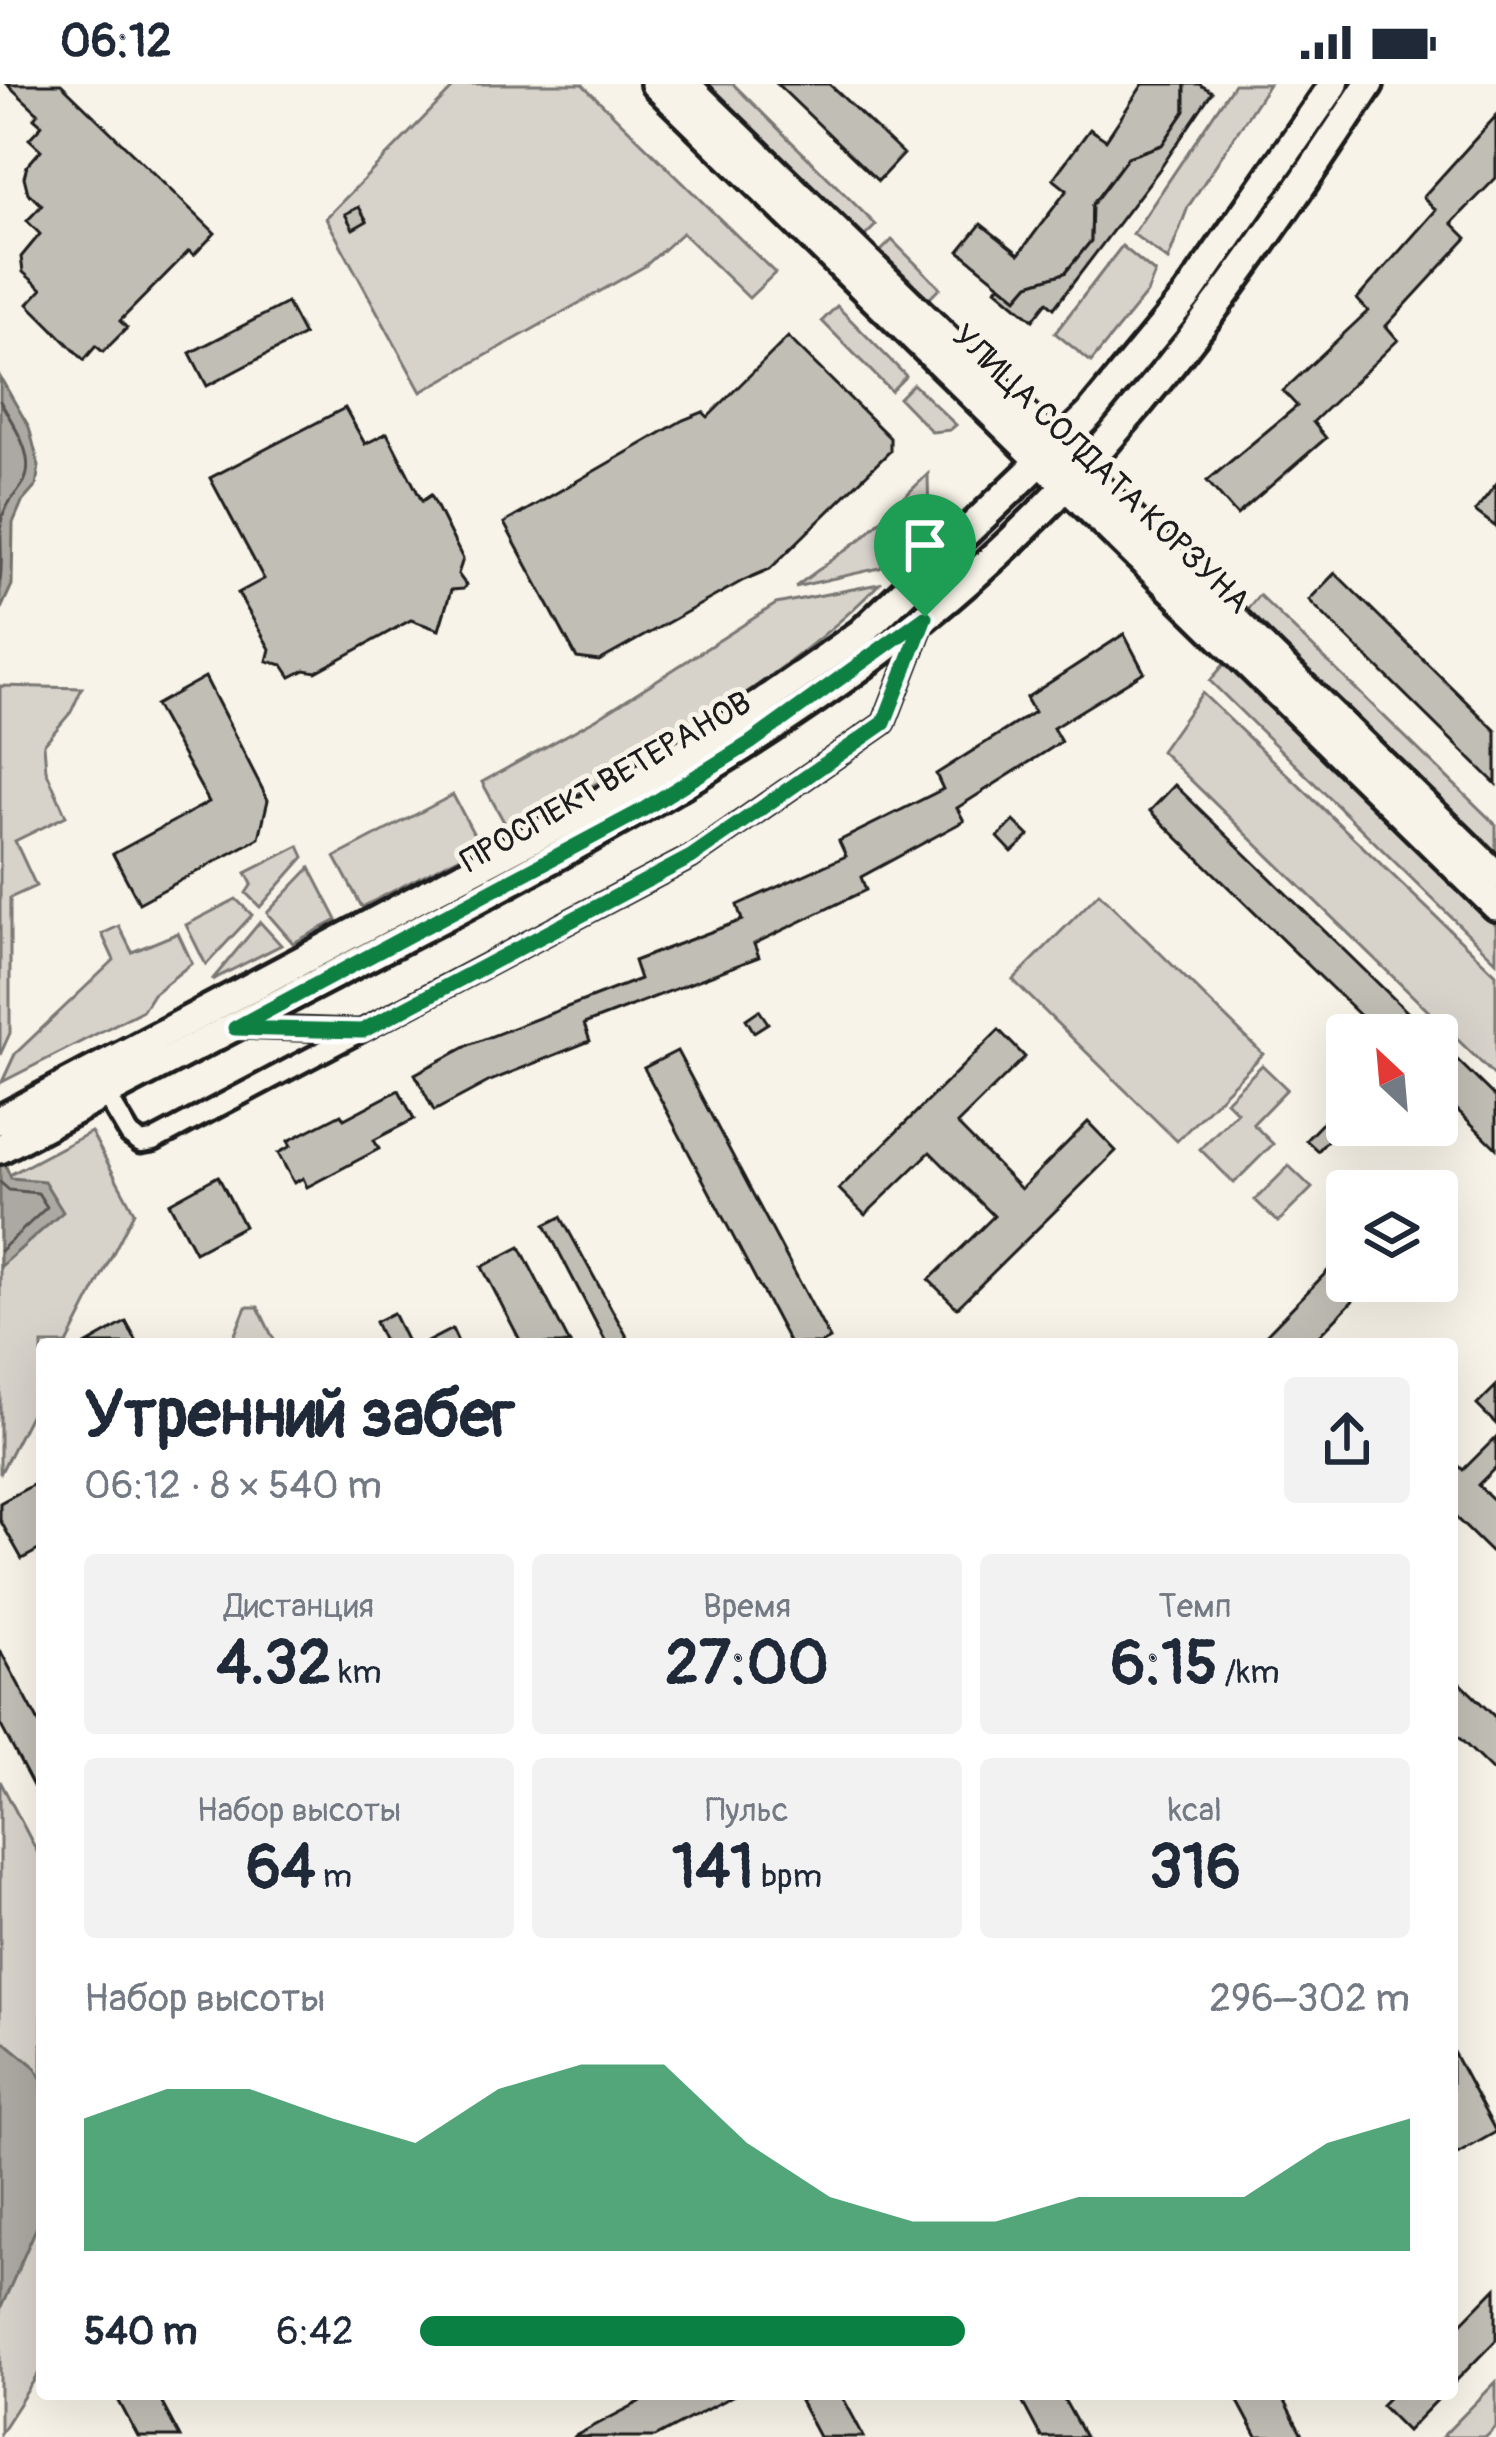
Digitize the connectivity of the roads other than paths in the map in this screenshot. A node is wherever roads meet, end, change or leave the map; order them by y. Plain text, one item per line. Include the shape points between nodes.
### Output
1 (655, 84) edge
2 (685, 84) edge
3 (1334, 84) edge
4 (1369, 84) edge
5 (1049, 454) junction
6 (1073, 477) junction
7 (925, 617) junction
8 (1496, 875) edge
9 (1496, 906) edge
10 (235, 1028) junction
11 (362, 1031) junction
12 (100, 1082) junction
13 (4, 1138) edge

1 - 5 main road, УЛИЦА СОЛДАТА КОРЗУНА
2 - 5 main road, УЛИЦА СОЛДАТА КОРЗУНА
3 - 5 main road, ПРОСПЕКТ ВЕТЕРАНОВ via 1187,296
4 - 6 main road, ПРОСПЕКТ ВЕТЕРАНОВ via 1220,306
5 - 6 main road, УЛИЦА СОЛДАТА КОРЗУНА
5 - 12 main road, ПРОСПЕКТ ВЕТЕРАНОВ via 861,633 736,721
6 - 7 main road, ПРОСПЕКТ ВЕТЕРАНОВ
6 - 8 main road, УЛИЦА СОЛДАТА КОРЗУНА
6 - 9 main road, УЛИЦА СОЛДАТА КОРЗУНА
7 - 10 main road, ПРОСПЕКТ ВЕТЕРАНОВ via 641,811
7 - 11 street via 884,723 691,857
10 - 11 street
10 - 12 main road, ПРОСПЕКТ ВЕТЕРАНОВ
11 - 12 street via 153,1141 130,1135
12 - 13 main road, ПРОСПЕКТ ВЕТЕРАНОВ

